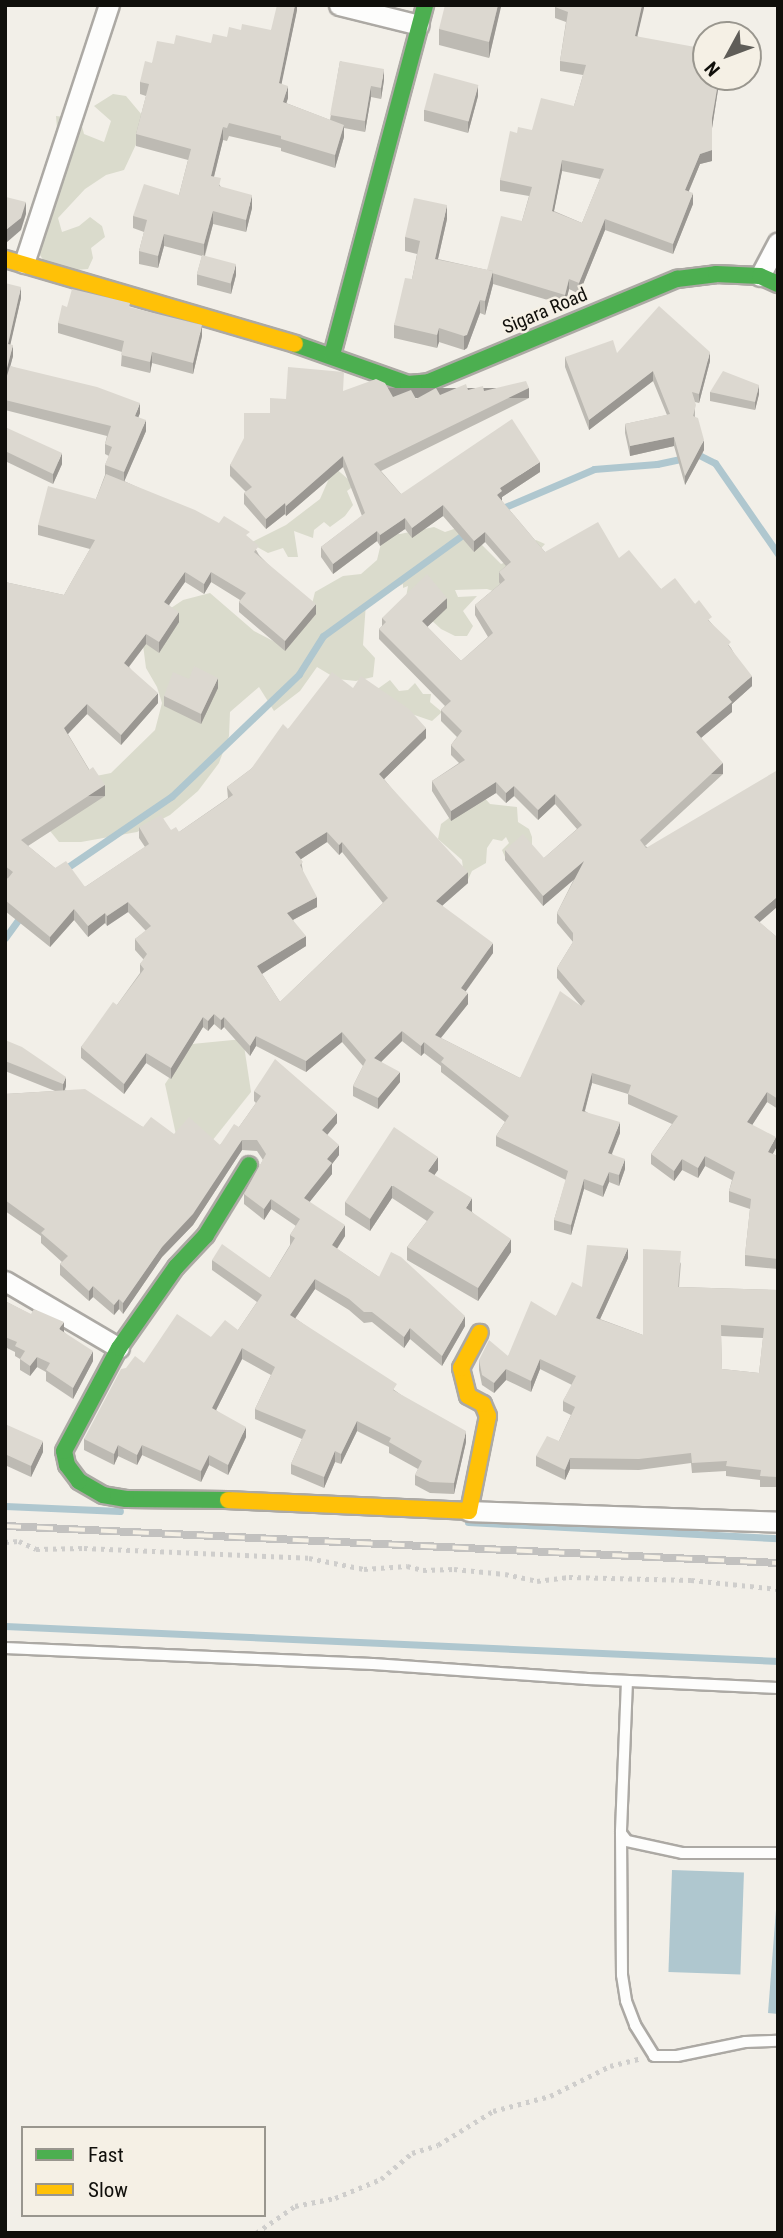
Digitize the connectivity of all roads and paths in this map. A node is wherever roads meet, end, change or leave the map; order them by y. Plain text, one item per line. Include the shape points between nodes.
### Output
1 (109, 5) edge
2 (339, 5) edge
3 (425, 5) edge
4 (419, 25) junction
5 (778, 242) edge
6 (15, 261) edge
7 (769, 280) edge
8 (332, 355) junction
9 (249, 1165) dead end
10 (5, 1281) edge
11 (480, 1332) dead end
12 (119, 1348) junction
13 (469, 1511) junction
14 (778, 1522) edge
15 (5, 1542) edge
16 (778, 1589) edge
17 (5, 1648) edge
18 (627, 1681) junction
19 (778, 1688) edge
20 (621, 1832) junction
21 (778, 1853) edge
22 (778, 2041) edge
23 (653, 2056) junction
24 (256, 2233) edge

1 - 6 street
2 - 4 street
3 - 4 street
4 - 8 street
5 - 7 street
6 - 8 street, Sigara Road
7 - 8 street, Sigara Road via 716,274 677,279 429,382 408,384
9 - 12 street via 206,1236 176,1266
10 - 12 street
11 - 13 street via 461,1368 468,1396 483,1404 488,1416
12 - 13 street via 64,1451 66,1465 79,1481 103,1495
13 - 14 street
15 - 16 path via 19,1541 36,1549 309,1558 364,1569 407,1566 537,1580 691,1580
17 - 18 lane via 373,1664
18 - 19 lane
18 - 20 lane
20 - 21 lane via 627,1841 682,1853
20 - 23 lane via 622,1975 635,2025
22 - 23 lane
23 - 24 path via 610,2066 550,2096 494,2110 438,2145 412,2153 381,2179 335,2198 295,2206

